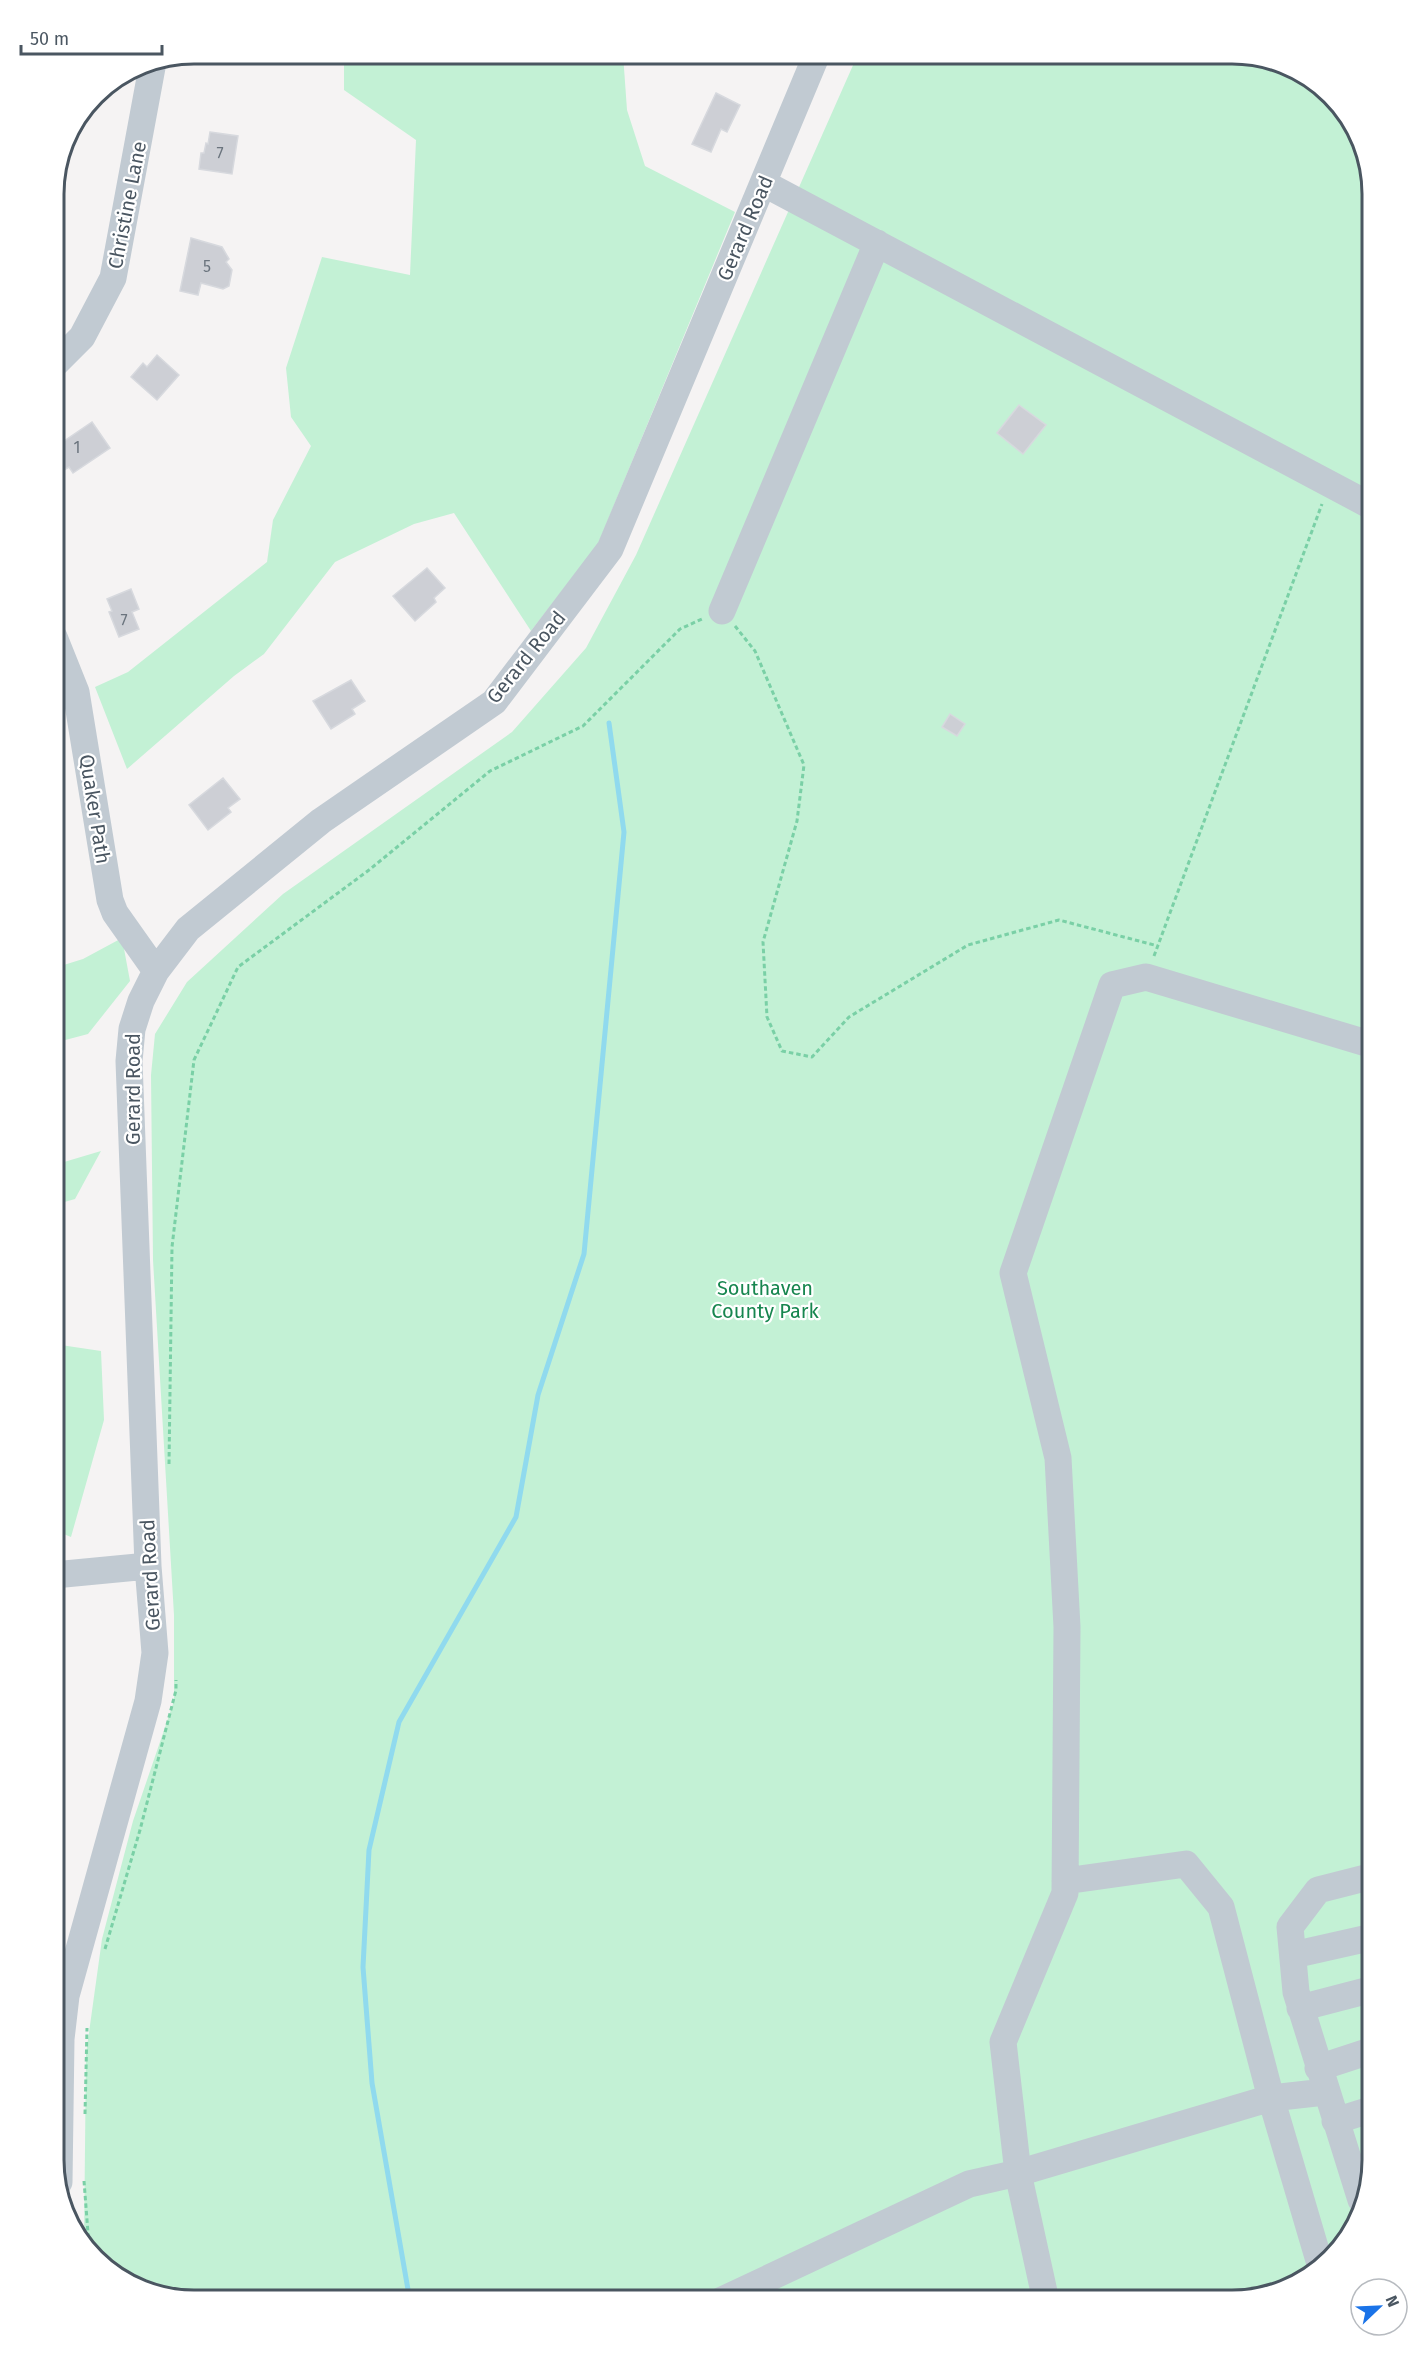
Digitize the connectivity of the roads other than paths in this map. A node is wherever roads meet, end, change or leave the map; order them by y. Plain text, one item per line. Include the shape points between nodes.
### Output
1 (812, 65) edge
2 (151, 72) edge
3 (763, 183) junction
4 (877, 243) junction
5 (65, 354) edge
6 (1362, 501) edge
7 (722, 611) road end
8 (65, 664) edge
9 (156, 971) junction
10 (1362, 1042) edge
11 (148, 1566) junction
12 (65, 1574) edge
13 (1362, 1879) edge
14 (1065, 1881) junction
15 (1362, 1939) edge
16 (1293, 1955) junction
17 (1362, 1992) edge
18 (65, 2005) edge
19 (1300, 2008) junction
20 (1362, 2056) edge
21 (1322, 2080) junction
22 (65, 2094) edge
23 (1271, 2098) junction
24 (1362, 2112) edge
25 (1335, 2121) junction
26 (1018, 2173) junction
27 (71, 2177) edge
28 (1360, 2183) edge
29 (1318, 2258) edge
30 (743, 2290) edge
31 (1045, 2290) edge

1 - 3 street, Gerard Road
2 - 5 street, Christine Lane via 113,279 82,337
3 - 4 street
3 - 9 street, Gerard Road via 610,549 494,702 321,821 188,929
4 - 6 street
4 - 7 street
8 - 9 street, Quaker Path via 76,692 110,900
9 - 11 street, Gerard Road via 132,1029 129,1061
10 - 14 street via 1146,977 1112,985 1013,1273 1059,1458 1067,1627
11 - 12 street
11 - 18 street, Gerard Road via 155,1653 152,1679
13 - 16 street via 1318,1890 1290,1928
14 - 23 street via 1186,1864 1221,1907
14 - 26 street via 1065,1893 1003,2042
15 - 16 street
16 - 19 street
17 - 19 street
19 - 21 street
20 - 21 street
21 - 23 street
21 - 25 street
22 - 27 street, Gerard Road
23 - 26 street
23 - 29 street
24 - 25 street
25 - 28 street
26 - 30 street via 969,2184
26 - 31 street

